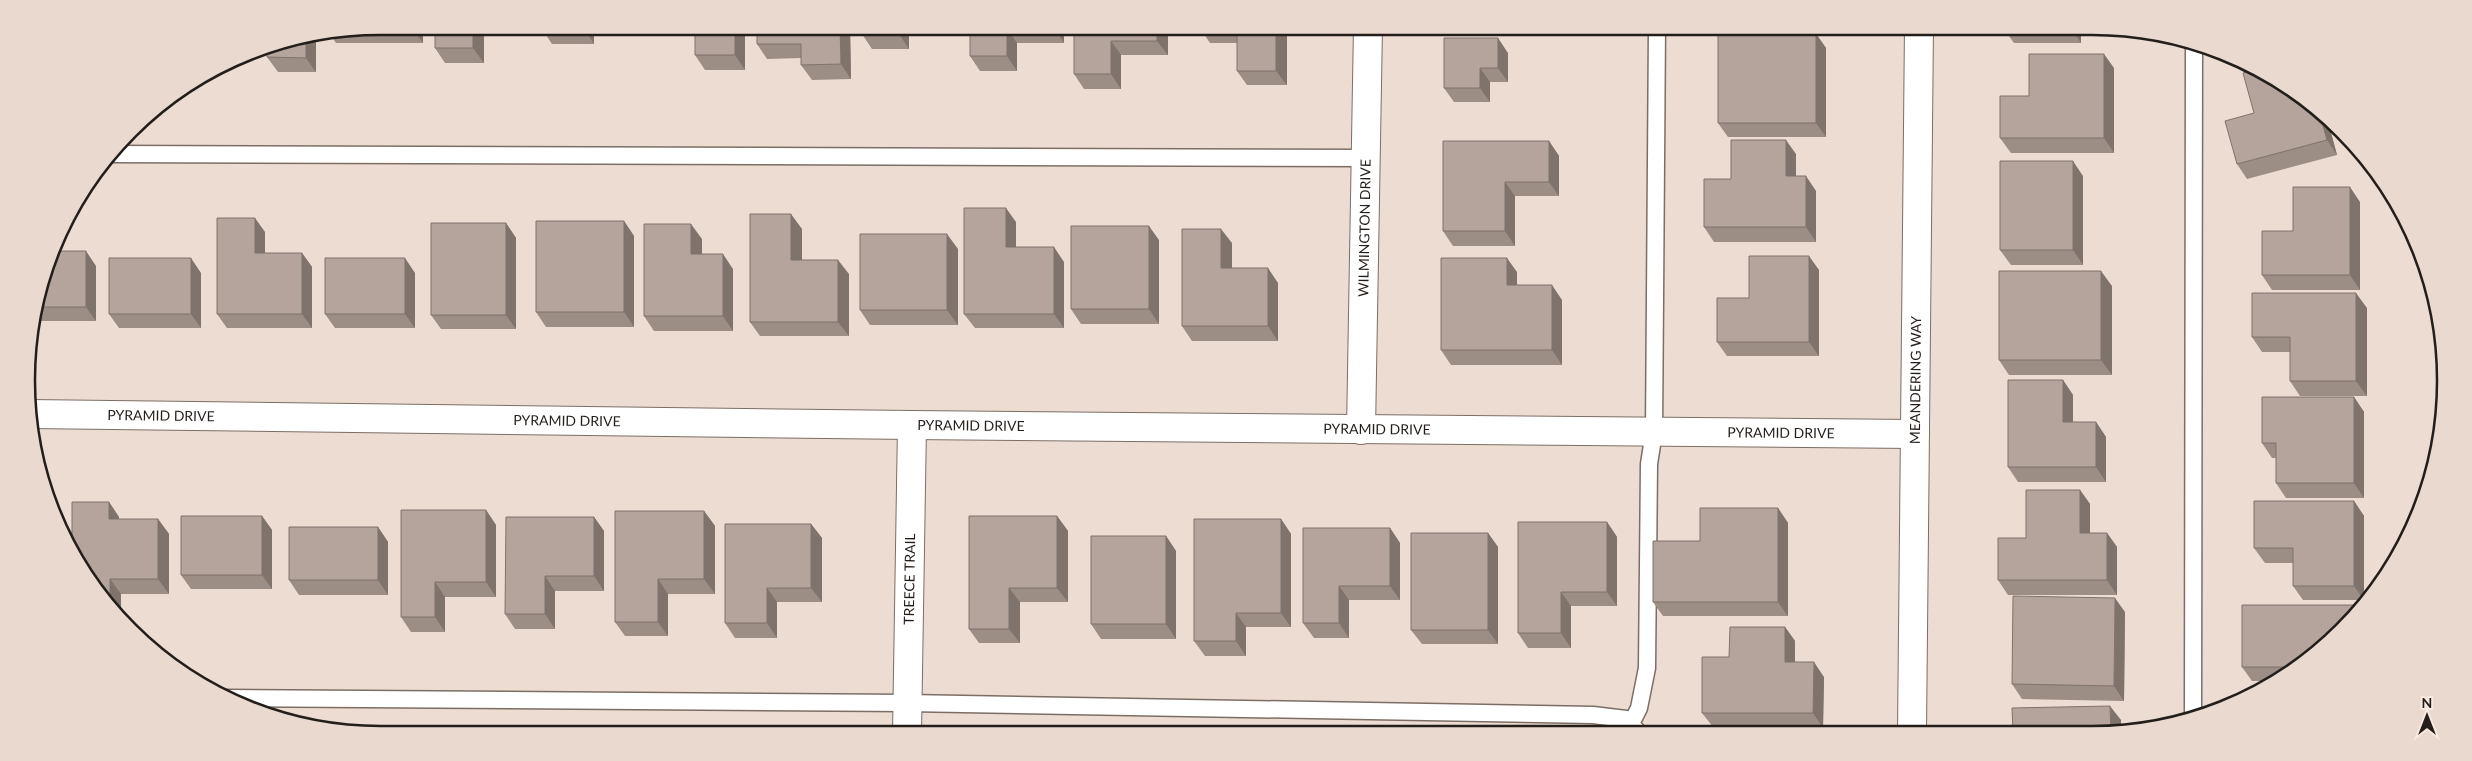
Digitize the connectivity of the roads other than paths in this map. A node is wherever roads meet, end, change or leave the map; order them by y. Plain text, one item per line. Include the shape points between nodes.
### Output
1 (1368, 35) edge
2 (1657, 35) edge
3 (1919, 35) edge
4 (2194, 51) edge
5 (120, 154) edge
6 (1366, 158) junction
7 (37, 414) edge
8 (912, 425) junction
9 (1361, 430) junction
10 (1654, 432) junction
11 (1915, 434) junction
12 (244, 698) edge
13 (907, 703) junction
14 (2193, 711) edge
15 (907, 726) edge
16 (1633, 726) edge
17 (1635, 726) edge
18 (1912, 726) edge

1 - 6 street, WILMINGTON DRIVE
2 - 10 lane
3 - 11 street, MEANDERING WAY
4 - 14 lane
5 - 6 lane
6 - 9 street, WILMINGTON DRIVE
7 - 8 street, PYRAMID DRIVE
8 - 9 street, PYRAMID DRIVE
8 - 13 street, TREECE TRAIL
9 - 10 street, PYRAMID DRIVE
10 - 11 street, PYRAMID DRIVE
10 - 17 lane via 1649,464 1646,668
11 - 18 street, MEANDERING WAY
12 - 13 lane
13 - 15 street, TREECE TRAIL
13 - 16 lane via 1592,715 1626,719

